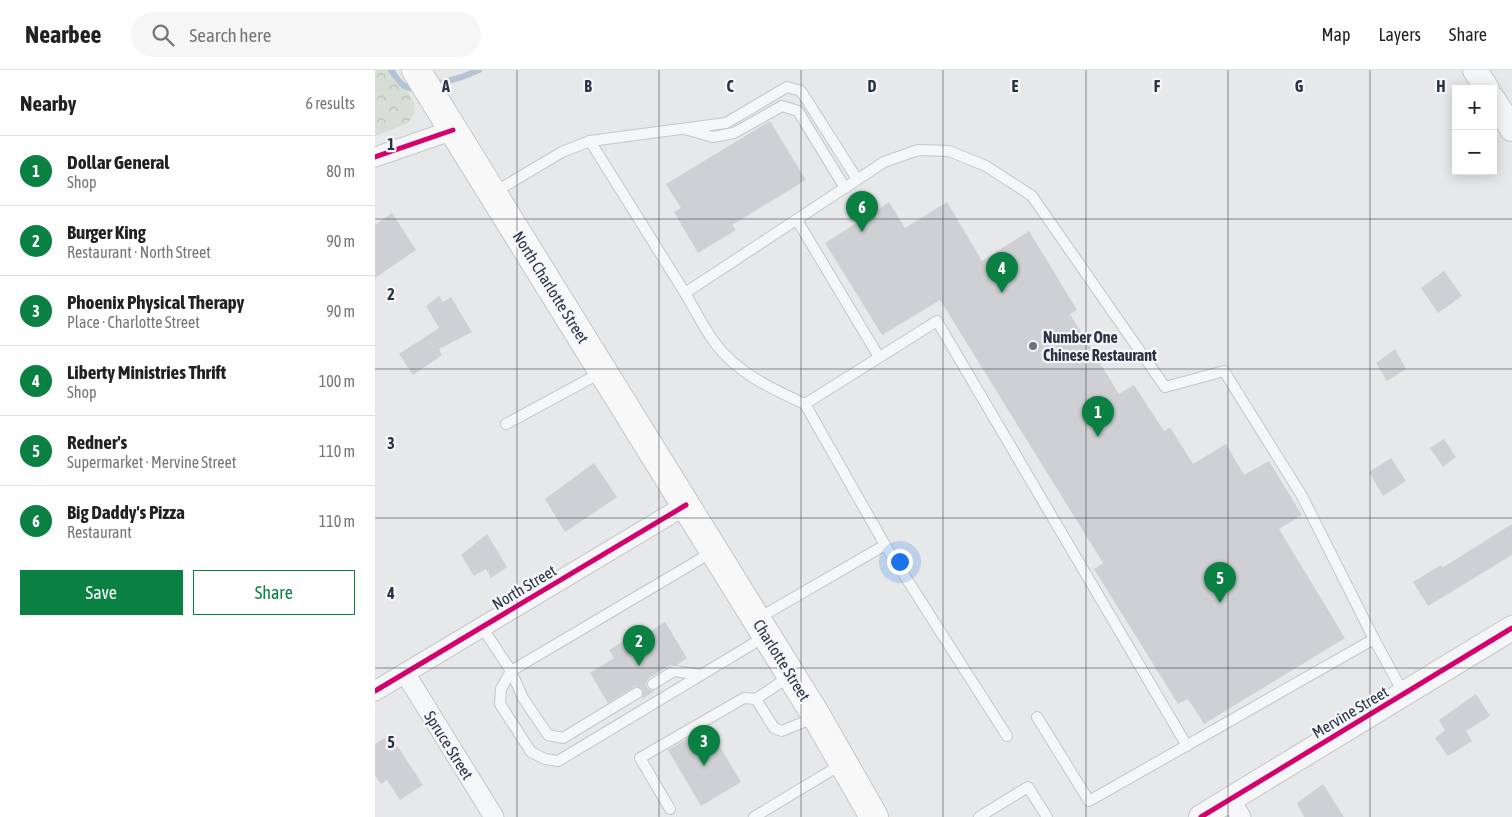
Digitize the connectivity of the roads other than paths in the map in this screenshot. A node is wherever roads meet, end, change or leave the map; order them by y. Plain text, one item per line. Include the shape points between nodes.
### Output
1 (416, 70) edge
2 (1475, 70) edge
3 (1484, 85) edge
4 (1497, 105) edge
5 (681, 129) junction
6 (1512, 129) edge
7 (453, 130) junction
8 (590, 141) junction
9 (375, 157) edge
10 (857, 180) junction
11 (845, 188) junction
12 (492, 193) junction
13 (797, 220) junction
14 (685, 293) junction
15 (879, 358) junction
16 (603, 371) junction
17 (805, 404) junction
18 (506, 424) dead end
19 (686, 505) junction
20 (885, 545) junction
21 (715, 551) junction
22 (482, 626) junction
23 (761, 628) junction
24 (1511, 632) edge
25 (1374, 639) junction
26 (511, 671) junction
27 (405, 673) junction
28 (701, 675) junction
29 (791, 676) junction
30 (653, 684) dead end
31 (375, 691) edge
32 (637, 694) dead end
33 (1404, 694) junction
34 (756, 700) junction
35 (817, 717) junction
36 (1037, 717) dead end
37 (1007, 736) dead end
38 (1187, 746) junction
39 (843, 763) junction
40 (1236, 808) edge
41 (670, 809) dead end
42 (494, 817) edge
43 (754, 817) edge
44 (874, 817) edge
45 (979, 817) edge
46 (1047, 817) edge
47 (1201, 817) edge

1 - 7 main road, North Charlotte Street
2 - 3 street
4 - 6 street
5 - 8 lane
5 - 10 lane via 726,123 787,87 801,91
5 - 11 lane via 713,137 734,133 782,106 798,111
7 - 9 street
7 - 12 main road, North Charlotte Street
8 - 12 lane via 563,152
8 - 14 lane
10 - 11 lane
10 - 25 lane via 884,162 919,150 949,151 986,166 1032,196 1165,387 1224,371 1302,496
11 - 13 lane
12 - 16 main road, North Charlotte Street
13 - 14 lane
13 - 15 lane
14 - 17 lane via 716,344 741,370
15 - 17 lane
15 - 38 lane via 937,321
16 - 18 lane
16 - 19 main road, North Charlotte Street
17 - 20 lane
19 - 21 main road, Charlotte Street
19 - 22 street, North Street
20 - 23 lane
20 - 37 lane
21 - 23 main road, Charlotte Street
21 - 26 lane
22 - 26 lane
22 - 27 street, North Street
23 - 28 lane
23 - 29 main road, Charlotte Street
24 - 33 street, Mervine Street
25 - 33 lane
25 - 38 lane
26 - 28 lane via 501,689 500,704 531,752 545,760 558,761
26 - 32 lane via 523,698 548,734 563,738
27 - 31 street, North Street
27 - 42 street, Spruce Street
28 - 30 lane via 674,671
29 - 34 lane
29 - 35 main road, Charlotte Street
33 - 40 street, Mervine Street
34 - 35 lane via 774,728 782,731
34 - 41 lane via 744,698 640,758
35 - 39 main road, Charlotte Street
36 - 38 lane via 1089,801
39 - 43 lane
39 - 44 main road, Charlotte Street
40 - 47 street, Mervine Street
45 - 46 lane via 1028,787

